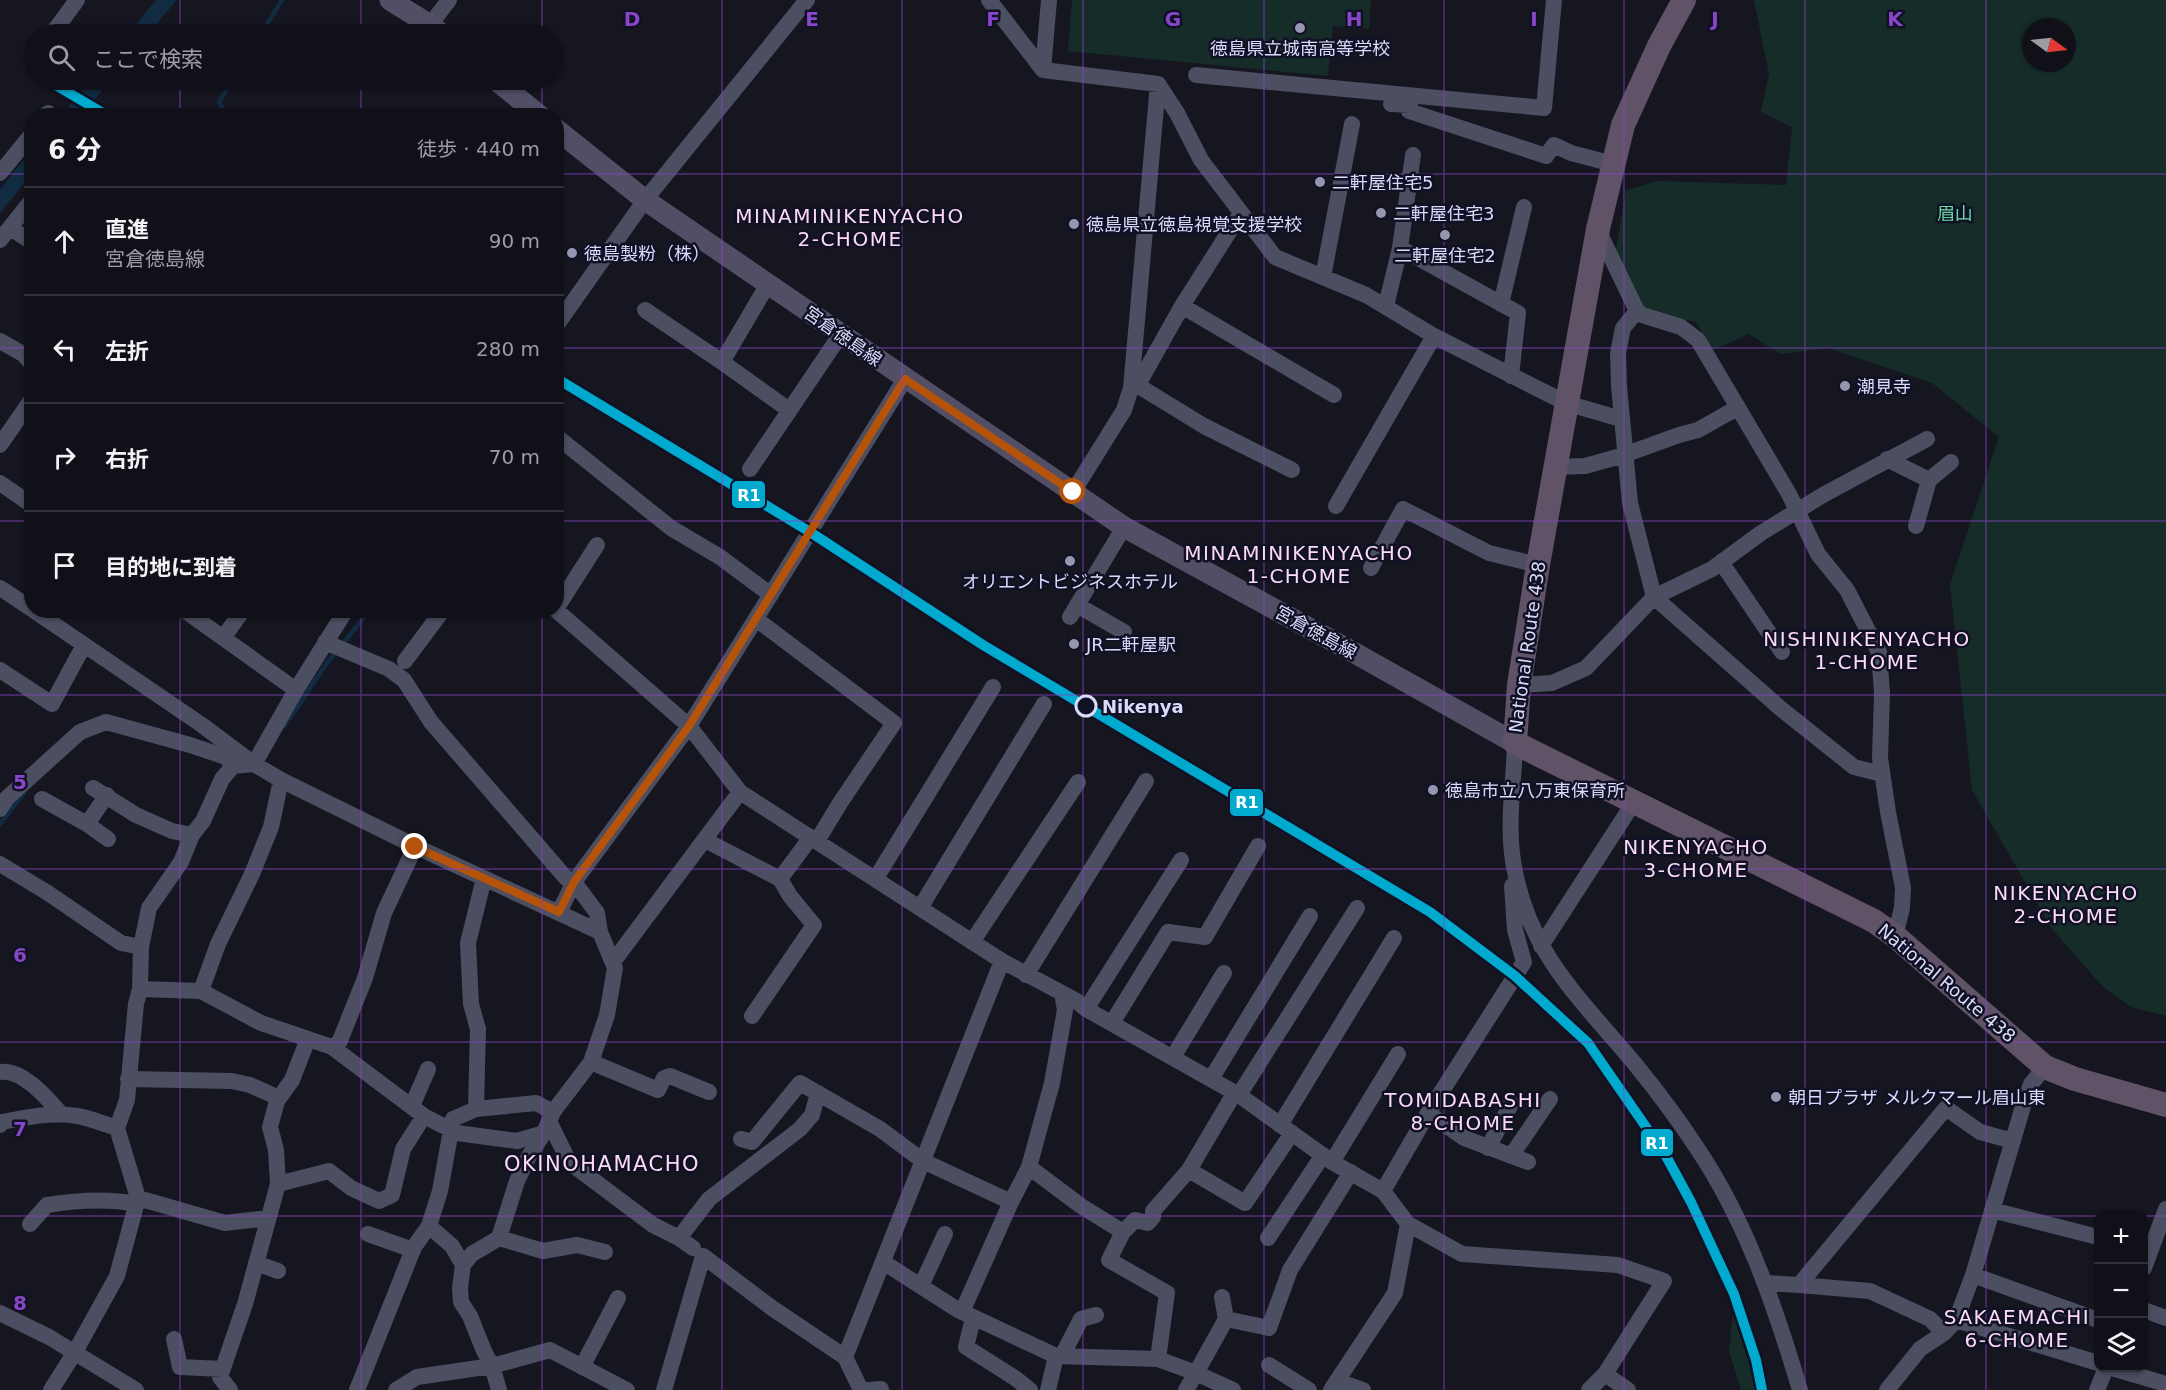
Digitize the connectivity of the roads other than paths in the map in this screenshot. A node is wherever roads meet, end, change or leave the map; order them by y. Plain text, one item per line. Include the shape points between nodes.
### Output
1 (77, 0) edge
2 (390, 0) edge
3 (449, 0) edge
4 (807, 0) edge
5 (989, 0) edge
6 (1049, 0) edge
7 (1554, 0) edge
8 (1684, 0) edge
9 (59, 24) edge
10 (428, 24) edge
11 (438, 24) edge
12 (1043, 70) junction
13 (1196, 75) dead end
14 (1158, 84) junction
15 (508, 90) edge
16 (1379, 93) junction
17 (530, 108) edge
18 (1352, 124) dead end
19 (564, 135) edge
20 (24, 144) edge
21 (1413, 155) dead end
22 (1613, 164) junction
23 (0, 173) edge
24 (645, 200) junction
25 (1524, 207) dead end
26 (24, 210) edge
27 (1241, 213) junction
28 (1598, 229) junction
29 (5, 234) edge
30 (24, 240) edge
31 (1400, 248) junction
32 (1323, 277) junction
33 (768, 284) junction
34 (1501, 304) junction
35 (1182, 306) junction
36 (1386, 306) junction
37 (645, 310) dead end
38 (1637, 311) junction
39 (564, 315) edge
40 (841, 334) junction
41 (1434, 336) junction
42 (0, 340) edge
43 (24, 355) edge
44 (722, 362) junction
45 (1511, 376) junction
46 (905, 379) junction
47 (1134, 387) junction
48 (1334, 395) dead end
49 (1566, 403) junction
50 (1737, 408) junction
51 (24, 410) edge
52 (789, 410) junction
53 (1621, 419) junction
54 (1927, 439) dead end
55 (564, 442) edge
56 (0, 445) edge
57 (1625, 454) junction
58 (1887, 459) junction
59 (1952, 462) dead end
60 (1555, 466) junction
61 (750, 469) dead end
62 (1292, 470) dead end
63 (1929, 480) junction
64 (0, 483) edge
65 (1073, 492) junction
66 (24, 500) edge
67 (1336, 506) dead end
68 (1798, 512) junction
69 (1916, 526) dead end
70 (1124, 527) junction
71 (597, 545) dead end
72 (1721, 562) junction
73 (1538, 565) junction
74 (1371, 568) dead end
75 (0, 588) edge
76 (771, 595) junction
77 (564, 597) edge
78 (1654, 597) junction
79 (24, 604) edge
80 (564, 617) edge
81 (44, 618) edge
82 (195, 618) edge
83 (237, 618) edge
84 (341, 618) edge
85 (436, 618) edge
86 (756, 619) junction
87 (1124, 632) dead end
88 (223, 638) junction
89 (325, 642) junction
90 (84, 645) junction
91 (1782, 652) dead end
92 (405, 662) dead end
93 (0, 670) edge
94 (1519, 685) junction
95 (993, 687) dead end
96 (296, 690) junction
97 (1044, 704) dead end
98 (689, 726) junction
99 (1515, 743) junction
100 (254, 764) junction
101 (233, 766) junction
102 (1882, 774) junction
103 (281, 780) junction
104 (1146, 781) dead end
105 (1078, 782) dead end
106 (740, 792) junction
107 (42, 799) dead end
108 (1634, 802) junction
109 (0, 810) edge
110 (87, 824) junction
111 (192, 835) junction
112 (108, 839) dead end
113 (814, 839) junction
114 (705, 840) junction
115 (1258, 846) dead end
116 (415, 847) junction
117 (1181, 860) dead end
118 (1514, 862) junction
119 (0, 864) edge
120 (484, 878) junction
121 (876, 878) junction
122 (780, 879) junction
123 (574, 882) junction
124 (920, 908) junction
125 (1357, 908) dead end
126 (559, 912) junction
127 (1310, 916) dead end
128 (600, 932) junction
129 (1895, 936) junction
130 (1394, 938) dead end
131 (972, 942) junction
132 (1541, 946) junction
133 (141, 947) junction
134 (1002, 961) junction
135 (613, 962) junction
136 (1224, 973) dead end
137 (1026, 975) junction
138 (140, 989) junction
139 (201, 991) junction
140 (1063, 1002) junction
141 (1085, 1008) junction
142 (752, 1016) dead end
143 (1112, 1023) junction
144 (308, 1039) junction
145 (332, 1047) junction
146 (1398, 1054) dead end
147 (1173, 1057) junction
148 (591, 1062) junction
149 (2045, 1067) junction
150 (428, 1069) dead end
151 (0, 1072) edge
152 (128, 1079) junction
153 (1210, 1079) junction
154 (709, 1092) dead end
155 (818, 1094) junction
156 (1237, 1094) junction
157 (279, 1098) junction
158 (1550, 1099) dead end
159 (1511, 1104) dead end
160 (2166, 1104) edge
161 (477, 1109) junction
162 (418, 1111) junction
163 (1428, 1113) junction
164 (61, 1114) junction
165 (549, 1122) junction
166 (0, 1125) edge
167 (117, 1128) junction
168 (1286, 1129) junction
169 (450, 1130) junction
170 (741, 1139) dead end
171 (2013, 1141) junction
172 (1488, 1148) junction
173 (1511, 1156) junction
174 (1328, 1159) junction
175 (924, 1161) junction
176 (1528, 1162) dead end
177 (1029, 1167) junction
178 (1189, 1170) junction
179 (1351, 1172) junction
180 (278, 1184) junction
181 (1383, 1191) junction
182 (138, 1201) junction
183 (1011, 1202) junction
184 (2166, 1209) edge
185 (1992, 1210) junction
186 (268, 1218) junction
187 (30, 1224) dead end
188 (1408, 1224) junction
189 (429, 1226) junction
190 (1123, 1233) junction
191 (368, 1234) dead end
192 (945, 1234) dead end
193 (2094, 1236) edge
194 (499, 1238) junction
195 (1268, 1238) dead end
196 (413, 1250) junction
197 (981, 1250) dead end
198 (2153, 1250) edge
199 (605, 1252) dead end
200 (883, 1262) junction
201 (256, 1263) junction
202 (463, 1264) junction
203 (2146, 1264) edge
204 (278, 1271) dead end
205 (1973, 1275) junction
206 (1765, 1283) junction
207 (1799, 1285) junction
208 (921, 1286) junction
209 (1222, 1297) dead end
210 (618, 1298) dead end
211 (2148, 1311) edge
212 (0, 1313) edge
213 (964, 1313) junction
214 (1096, 1316) dead end
215 (2166, 1318) edge
216 (1226, 1319) junction
217 (2094, 1319) edge
218 (1956, 1320) junction
219 (1944, 1333) junction
220 (174, 1340) dead end
221 (75, 1352) junction
222 (1059, 1356) junction
223 (845, 1358) junction
224 (1158, 1359) junction
225 (2094, 1362) edge
226 (1269, 1365) dead end
227 (492, 1366) junction
228 (582, 1367) junction
229 (223, 1369) junction
230 (2104, 1372) edge
231 (2126, 1372) edge
232 (1196, 1373) junction
233 (1605, 1374) junction
234 (2166, 1384) edge
235 (417, 1385) edge
236 (1334, 1385) edge
237 (51, 1390) edge
238 (136, 1390) edge
239 (230, 1390) edge
240 (357, 1390) edge
241 (396, 1390) edge
242 (499, 1390) edge
243 (627, 1390) edge
244 (664, 1390) edge
245 (861, 1390) edge
246 (1030, 1390) edge
247 (1048, 1390) edge
248 (1186, 1390) edge
249 (1233, 1390) edge
250 (1309, 1390) edge
251 (1363, 1390) edge
252 (1589, 1390) edge
253 (1628, 1390) edge
254 (1800, 1390) edge
255 (1887, 1390) edge
256 (2097, 1390) edge

1 - 9 street
2 - 10 main road
3 - 11 street
4 - 24 street
5 - 12 street
6 - 12 street
7 - 16 street via 1544,108
8 - 22 highway, National Route 438 via 1623,125
12 - 14 street
13 - 16 street
14 - 27 street via 1201,160
14 - 47 street
15 - 17 main road
16 - 22 street via 1378,103 1410,105 1409,111 1546,156 1554,146
18 - 32 street
19 - 24 main road, 宮倉徳島線
20 - 23 street
21 - 31 street
22 - 28 highway, National Route 438
24 - 33 main road, 宮倉徳島線
24 - 39 street
25 - 34 street
26 - 29 street
27 - 32 street via 1275,257
27 - 35 street
28 - 38 street
28 - 49 highway, National Route 438
29 - 30 street
31 - 34 street
31 - 36 street
32 - 36 street
33 - 40 main road, 宮倉徳島線
33 - 44 street
34 - 45 street via 1518,313
35 - 47 street
35 - 48 street
36 - 41 street
37 - 44 street
38 - 50 street via 1681,327 1698,340
38 - 53 street via 1623,328 1618,353
40 - 46 main road, 宮倉徳島線
40 - 52 street
41 - 45 street
41 - 67 street
42 - 43 street
44 - 52 street
45 - 49 street
46 - 65 main road, 宮倉徳島線
46 - 76 street
47 - 62 street
47 - 65 street
49 - 53 street
49 - 60 highway, National Route 438
50 - 57 street via 1698,430
50 - 68 street
51 - 56 street
52 - 61 street
53 - 57 street
54 - 58 street
55 - 76 street via 671,528 720,557
57 - 60 street via 1585,466
57 - 78 street via 1630,503
58 - 63 street
58 - 68 street
59 - 63 street
60 - 73 highway, National Route 438
63 - 69 street
64 - 66 street
65 - 70 main road, 宮倉徳島線
68 - 72 street
68 - 102 street via 1818,554 1847,590 1879,652
70 - 87 street via 1073,611
70 - 99 main road, 宮倉徳島線
71 - 77 street
72 - 78 street
72 - 91 street
73 - 74 street via 1489,553 1403,509
73 - 94 highway, National Route 438
75 - 79 street
76 - 86 street
78 - 94 street via 1587,668 1552,683
78 - 102 street via 1854,767
80 - 98 street
81 - 90 street
82 - 88 street
83 - 88 street
84 - 89 street
85 - 92 street
86 - 98 street
86 - 113 street via 894,723
88 - 96 street
89 - 96 street
89 - 123 street via 389,669 404,680 431,722 566,878
90 - 93 street via 52,704
90 - 100 street
94 - 99 highway, National Route 438
95 - 121 street
96 - 100 street
97 - 124 street
98 - 106 street
98 - 123 street
99 - 108 highway, National Route 438
99 - 118 street via 1510,830
100 - 101 street
100 - 103 street
101 - 109 street via 226,757 106,722 80,732 14,792
101 - 111 street
102 - 129 street via 1903,888
103 - 116 street
103 - 139 street via 271,827
104 - 137 street
105 - 131 street
106 - 113 street
106 - 114 street
107 - 110 street
108 - 129 highway, National Route 438 via 1874,921
108 - 132 street
110 - 111 street via 100,792 136,815
110 - 112 street
111 - 133 street via 181,862 149,908
113 - 121 street
113 - 122 street
114 - 122 street
114 - 135 street
115 - 143 street via 1205,937 1168,932
116 - 120 street
116 - 145 street via 384,913 339,1043
117 - 141 street
118 - 132 street via 1522,900
118 - 163 street via 1515,930 1524,962
119 - 133 street via 121,943
120 - 126 street
120 - 161 street via 468,943 471,1004 478,1029
121 - 124 street
122 - 142 street via 814,925
123 - 126 street
123 - 128 street via 597,913
124 - 131 street
125 - 156 street
126 - 128 street
127 - 153 street
128 - 135 street
129 - 149 highway, National Route 438
130 - 168 street
131 - 134 street
132 - 206 street via 1558,973 1656,1090 1698,1149 1741,1226
133 - 138 street
134 - 137 street
134 - 175 street
135 - 148 street via 607,1015
136 - 147 street
137 - 140 street
138 - 139 street
138 - 152 street
139 - 144 street via 261,1023
140 - 141 street
140 - 177 street via 1052,1083
141 - 143 street
143 - 147 street
144 - 145 street
144 - 157 street via 292,1080
145 - 162 street
146 - 174 street
147 - 153 street
148 - 154 street via 657,1090 664,1078 670,1076
148 - 165 street
149 - 160 highway, National Route 438
149 - 171 street via 2031,1084
150 - 162 street
151 - 164 street via 22,1077
152 - 157 street via 191,1087 232,1081
152 - 167 street via 127,1100
153 - 156 street
155 - 165 street via 812,1115 800,1129 709,1199 686,1243 653,1225 569,1162
155 - 170 street via 800,1083 752,1142
155 - 175 street via 880,1129
156 - 168 street
156 - 178 street
157 - 180 street via 270,1126
158 - 173 street
159 - 172 street
161 - 165 street via 536,1103
161 - 169 street via 453,1119
162 - 169 street
162 - 180 street via 403,1149 392,1195 379,1201 351,1188 329,1171
163 - 172 street via 1464,1138
163 - 181 street
164 - 166 street via 33,1116
164 - 167 street
165 - 169 street via 517,1141
165 - 194 street via 517,1181
167 - 182 street
168 - 174 street
168 - 178 street via 1245,1203
169 - 189 street via 440,1191
171 - 185 street
171 - 207 street via 1980,1132 1946,1108
172 - 173 street
173 - 176 street
174 - 179 street
174 - 195 street
175 - 183 street
175 - 200 street
177 - 183 street
177 - 190 street
178 - 190 street via 1153,1211 1148,1223 1135,1220
179 - 181 street
179 - 216 street via 1290,1270 1269,1328
180 - 186 street
181 - 188 street
182 - 186 street via 225,1223
182 - 187 street via 78,1200 47,1205
182 - 221 street via 117,1276
183 - 213 street
184 - 198 street
185 - 193 street
185 - 205 street
186 - 201 street
188 - 233 street via 1462,1254 1618,1266 1664,1281
188 - 236 street via 1395,1293
189 - 196 street
189 - 202 street via 452,1246
190 - 224 street via 1109,1260 1167,1293
191 - 196 street
192 - 208 street
194 - 199 street via 543,1251 577,1245
194 - 202 street
196 - 240 street
197 - 213 street
198 - 203 street
200 - 208 street
200 - 223 street
201 - 204 street
201 - 229 street
202 - 227 street via 461,1302
205 - 217 street
205 - 218 street
206 - 207 street
206 - 254 street
207 - 219 street via 1870,1291 1930,1319
208 - 213 street
209 - 216 street
210 - 228 street
211 - 215 street
212 - 221 street
213 - 222 street
213 - 246 street via 966,1347
214 - 222 street via 1081,1319
216 - 232 street
218 - 219 street
218 - 225 street
219 - 255 street via 1920,1349
220 - 229 street via 180,1367
221 - 237 street
221 - 238 street
222 - 224 street
222 - 247 street
223 - 244 street via 703,1256
223 - 245 street
224 - 232 street
226 - 250 street
227 - 228 street via 550,1350
227 - 235 street via 417,1377
227 - 242 street
228 - 243 street
229 - 239 street via 220,1377
230 - 256 street
231 - 234 street
232 - 248 street
232 - 249 street
233 - 252 street
233 - 253 street
235 - 241 street
236 - 251 street

